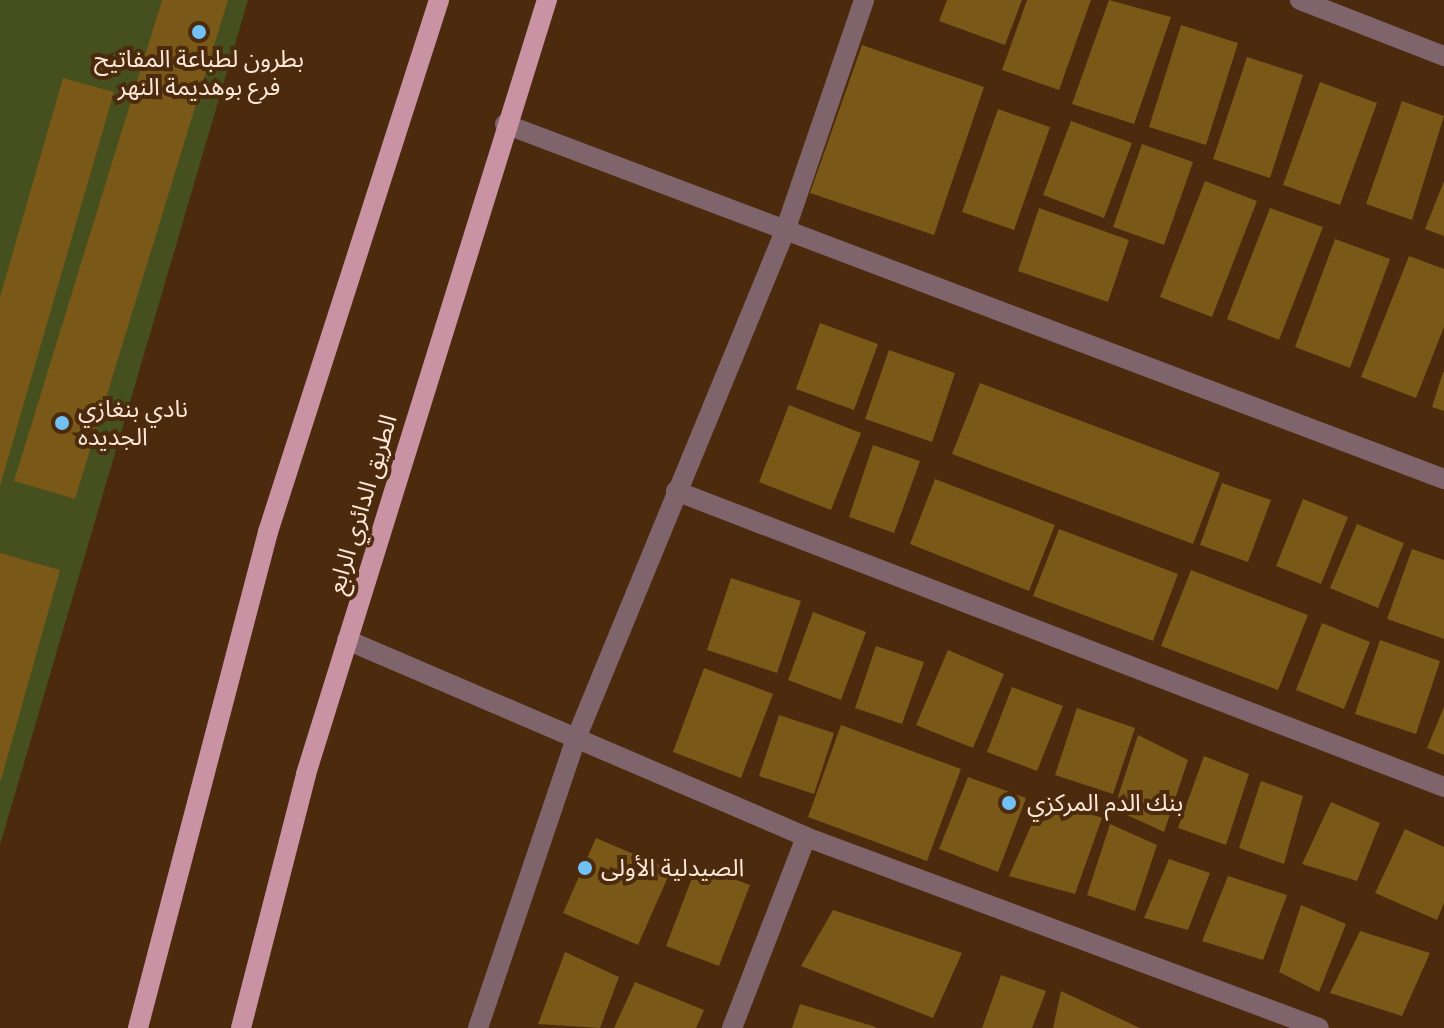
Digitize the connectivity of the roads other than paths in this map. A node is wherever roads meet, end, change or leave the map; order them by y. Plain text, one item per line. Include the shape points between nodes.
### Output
1 (439, 0) edge
2 (547, 0) edge
3 (864, 0) edge
4 (1300, 0) edge
5 (1444, 56) edge
6 (505, 124) junction
7 (785, 231) junction
8 (1444, 479) edge
9 (676, 491) junction
10 (347, 640) junction
11 (575, 741) junction
12 (1444, 787) edge
13 (806, 837) junction
14 (138, 1028) edge
15 (241, 1028) edge
16 (478, 1028) edge
17 (732, 1028) edge
18 (1319, 1028) edge

1 - 14 main road via 268,532
2 - 6 main road, الطريق الدائري الرابع
3 - 7 street
4 - 5 street
6 - 7 street
6 - 10 main road, الطريق الدائري الرابع
7 - 8 street
7 - 9 street
9 - 11 street
9 - 12 street
10 - 11 street
10 - 15 main road, الطريق الدائري الرابع via 306,774
11 - 13 street
11 - 16 street
13 - 17 street
13 - 18 street

